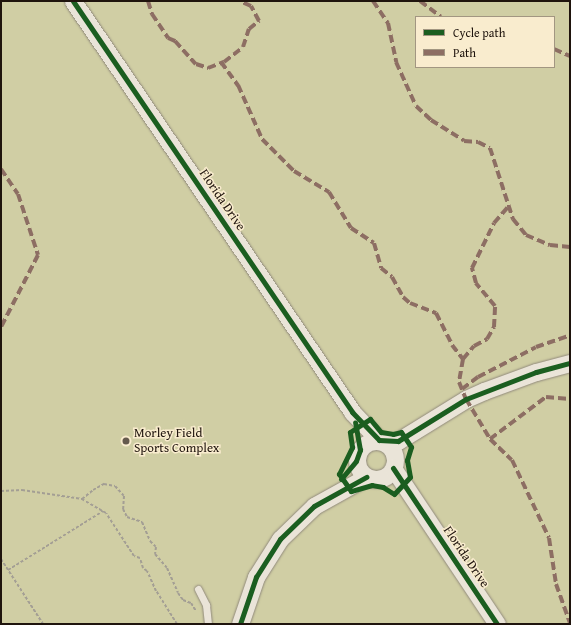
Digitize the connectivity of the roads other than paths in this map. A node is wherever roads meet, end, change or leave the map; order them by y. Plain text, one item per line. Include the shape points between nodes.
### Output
1 (73, 1) edge
2 (570, 363) edge
3 (352, 412) junction
4 (418, 430) junction
5 (381, 441) junction
6 (358, 455) junction
7 (394, 463) junction
8 (372, 478) junction
9 (331, 494) junction
10 (417, 503) junction
11 (198, 589) dead end
12 (208, 624) edge
13 (240, 624) edge
14 (497, 624) edge

1 - 3 street, Florida Drive
2 - 4 street via 536,372 466,399
3 - 5 street, Florida Drive
3 - 6 street, Florida Drive
4 - 5 street via 398,441
4 - 7 street
5 - 6 street via 371,440
5 - 7 street via 388,444
6 - 8 street via 357,467
6 - 9 street
7 - 8 street via 384,477
7 - 10 street, Florida Drive
8 - 9 street
8 - 10 street, Florida Drive via 391,483
9 - 13 street via 314,506 280,539 256,577
10 - 14 street, Florida Drive
11 - 12 lane via 206,605

